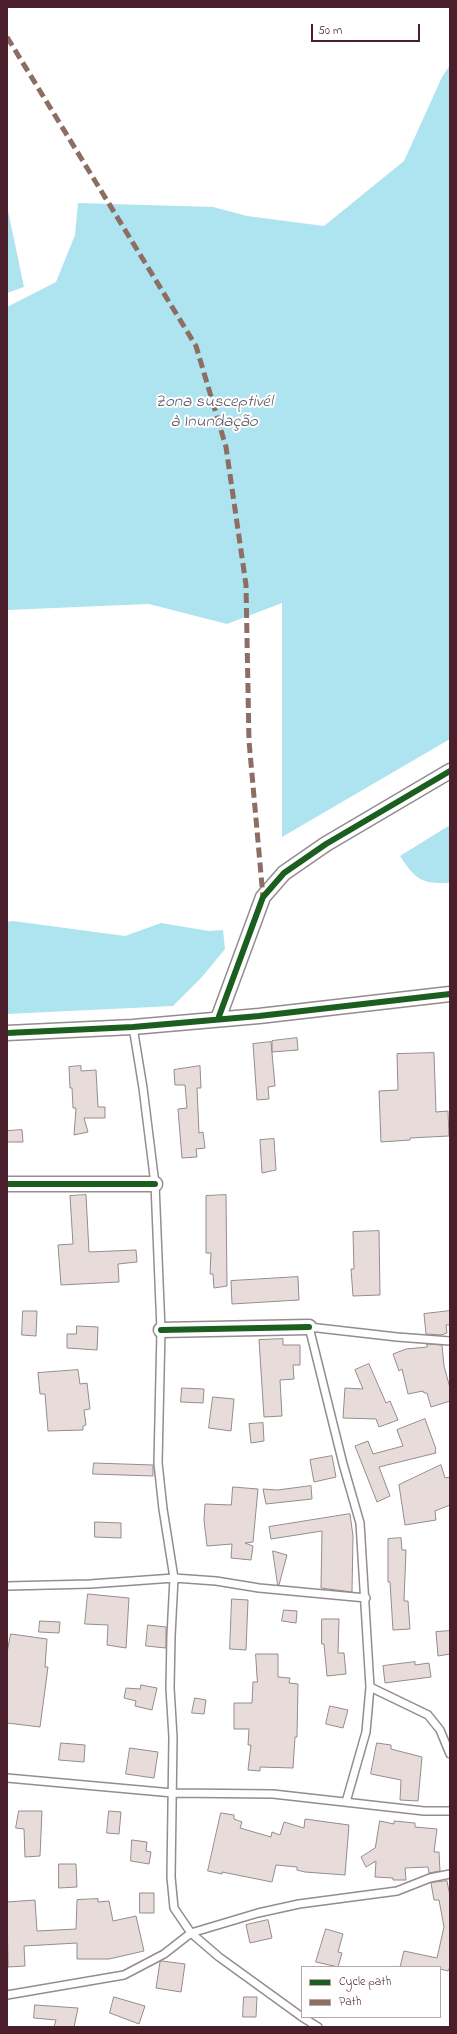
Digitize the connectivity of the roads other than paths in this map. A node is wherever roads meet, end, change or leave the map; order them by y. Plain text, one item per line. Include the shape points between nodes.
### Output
1 (450, 770) edge
2 (450, 994) edge
3 (218, 1020) junction
4 (133, 1027) junction
5 (7, 1033) edge
6 (7, 1184) edge
7 (155, 1184) junction
8 (309, 1327) junction
9 (161, 1330) junction
10 (450, 1341) edge
11 (174, 1578) junction
12 (7, 1586) edge
13 (366, 1598) junction
14 (370, 1687) junction
15 (450, 1754) edge
16 (7, 1778) edge
17 (172, 1793) junction
18 (346, 1802) junction
19 (450, 1811) edge
20 (450, 1874) edge
21 (191, 1933) junction
22 (7, 1995) edge
23 (301, 2016) edge
24 (303, 2018) edge
25 (315, 2026) edge

1 - 3 street via 326,844 284,874 264,897
2 - 3 street
3 - 4 street
4 - 5 street
4 - 7 lane
6 - 7 street
7 - 9 lane
8 - 9 street
8 - 10 lane
8 - 13 lane via 360,1523
9 - 11 lane via 158,1463 162,1509
11 - 12 lane
11 - 13 lane
11 - 17 lane via 171,1636
13 - 14 lane
14 - 15 lane via 428,1715 440,1730
14 - 18 lane via 366,1732
16 - 17 lane
17 - 18 lane via 273,1794
17 - 21 lane via 171,1877 174,1908
18 - 19 lane via 424,1811
20 - 21 lane via 430,1878 397,1891 300,1904
21 - 22 lane via 164,1954 124,1975
21 - 23 lane via 219,1957
24 - 25 lane

